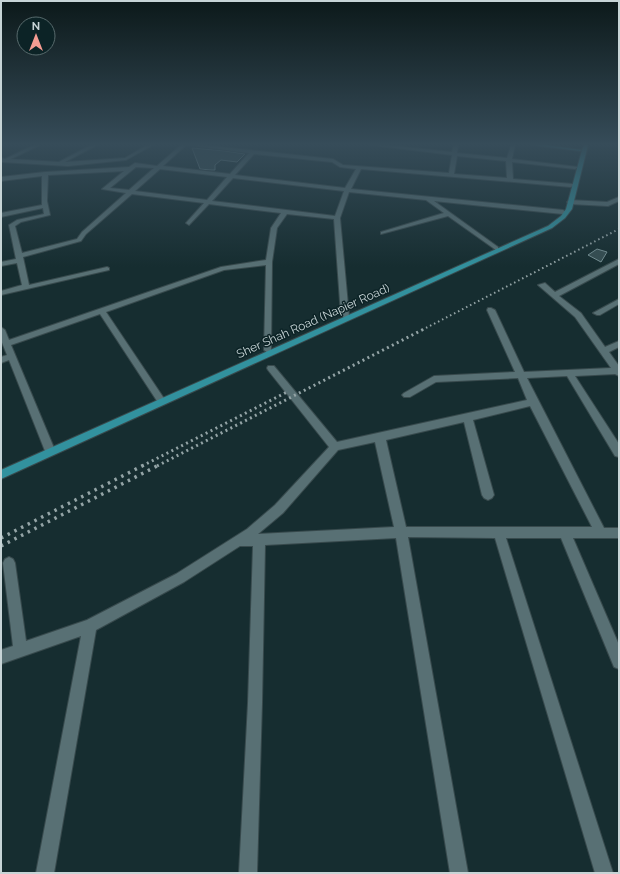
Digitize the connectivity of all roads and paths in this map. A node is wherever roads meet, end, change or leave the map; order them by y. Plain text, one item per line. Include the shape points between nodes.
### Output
1 (45, 186) edge
2 (109, 186) edge
3 (137, 186) edge
4 (221, 186) edge
5 (312, 186) edge
6 (349, 186) edge
7 (572, 186) edge
8 (347, 190) junction
9 (129, 192) junction
10 (427, 198) junction
11 (619, 199) edge
12 (570, 202) junction
13 (205, 203) junction
14 (45, 206) junction
15 (285, 212) junction
16 (563, 212) dead end
17 (449, 214) junction
18 (1, 215) edge
19 (337, 218) junction
20 (189, 223) dead end
21 (383, 233) dead end
22 (496, 248) dead end
23 (20, 258) junction
24 (619, 261) edge
25 (269, 262) junction
26 (1, 264) edge
27 (107, 269) dead end
28 (542, 286) dead end
29 (21, 289) junction
30 (1, 293) edge
31 (555, 295) junction
32 (619, 301) edge
33 (101, 310) junction
34 (491, 310) dead end
35 (597, 313) dead end
36 (346, 316) dead end
37 (3, 336) edge
38 (619, 344) edge
39 (268, 350) dead end
40 (604, 351) junction
41 (12, 356) junction
42 (1, 360) edge
43 (271, 368) dead end
44 (619, 371) edge
45 (570, 373) junction
46 (521, 375) junction
47 (407, 395) dead end
48 (160, 399) dead end
49 (533, 402) junction
50 (468, 417) junction
51 (379, 438) junction
52 (335, 447) junction
53 (49, 448) dead end
54 (619, 453) edge
55 (1, 475) edge
56 (488, 495) dead end
57 (401, 532) junction
58 (499, 533) junction
59 (565, 533) junction
60 (601, 533) junction
61 (619, 533) edge
62 (259, 540) junction
63 (237, 541) junction
64 (9, 563) dead end
65 (90, 626) junction
66 (20, 650) junction
67 (1, 657) edge
68 (619, 662) edge
69 (45, 873) edge
70 (248, 873) edge
71 (459, 873) edge
72 (604, 873) edge

1 - 14 street
2 - 9 street via 105,189
3 - 9 street
4 - 13 street
5 - 8 street
6 - 8 street
7 - 12 main road, Sher Shah Road (Napier Road)
8 - 10 street
8 - 19 street
9 - 13 street
9 - 23 street via 76,243
10 - 16 street
10 - 17 street
11 - 12 street via 608,204
12 - 55 main road, Sher Shah Road (Napier Road) via 563,217 542,231
13 - 15 street
13 - 20 street
14 - 18 street
14 - 23 street via 47,215 13,223
15 - 19 street
15 - 25 street via 274,228
17 - 21 street
17 - 22 street
19 - 36 street
23 - 26 street
23 - 29 street via 26,283
24 - 31 street
25 - 33 street via 223,268
25 - 39 street
27 - 29 street
28 - 31 street
29 - 30 street
31 - 40 street via 578,315
32 - 35 street
33 - 37 street
33 - 48 street
34 - 46 street
37 - 41 street
38 - 40 street
40 - 44 street
41 - 42 street
41 - 53 street
43 - 52 street
44 - 45 street
45 - 46 street
45 - 54 street
46 - 47 street via 434,379
46 - 49 street
49 - 50 street
49 - 60 street
50 - 51 street
50 - 56 street
51 - 52 street
51 - 57 street
52 - 63 street via 279,509 251,533
57 - 58 street
57 - 62 street
57 - 71 street
58 - 59 street
58 - 72 street
59 - 60 street
59 - 68 street
60 - 61 street
62 - 63 street
62 - 70 street
63 - 65 street via 180,578
64 - 66 street
65 - 66 street
65 - 69 street
66 - 67 street

